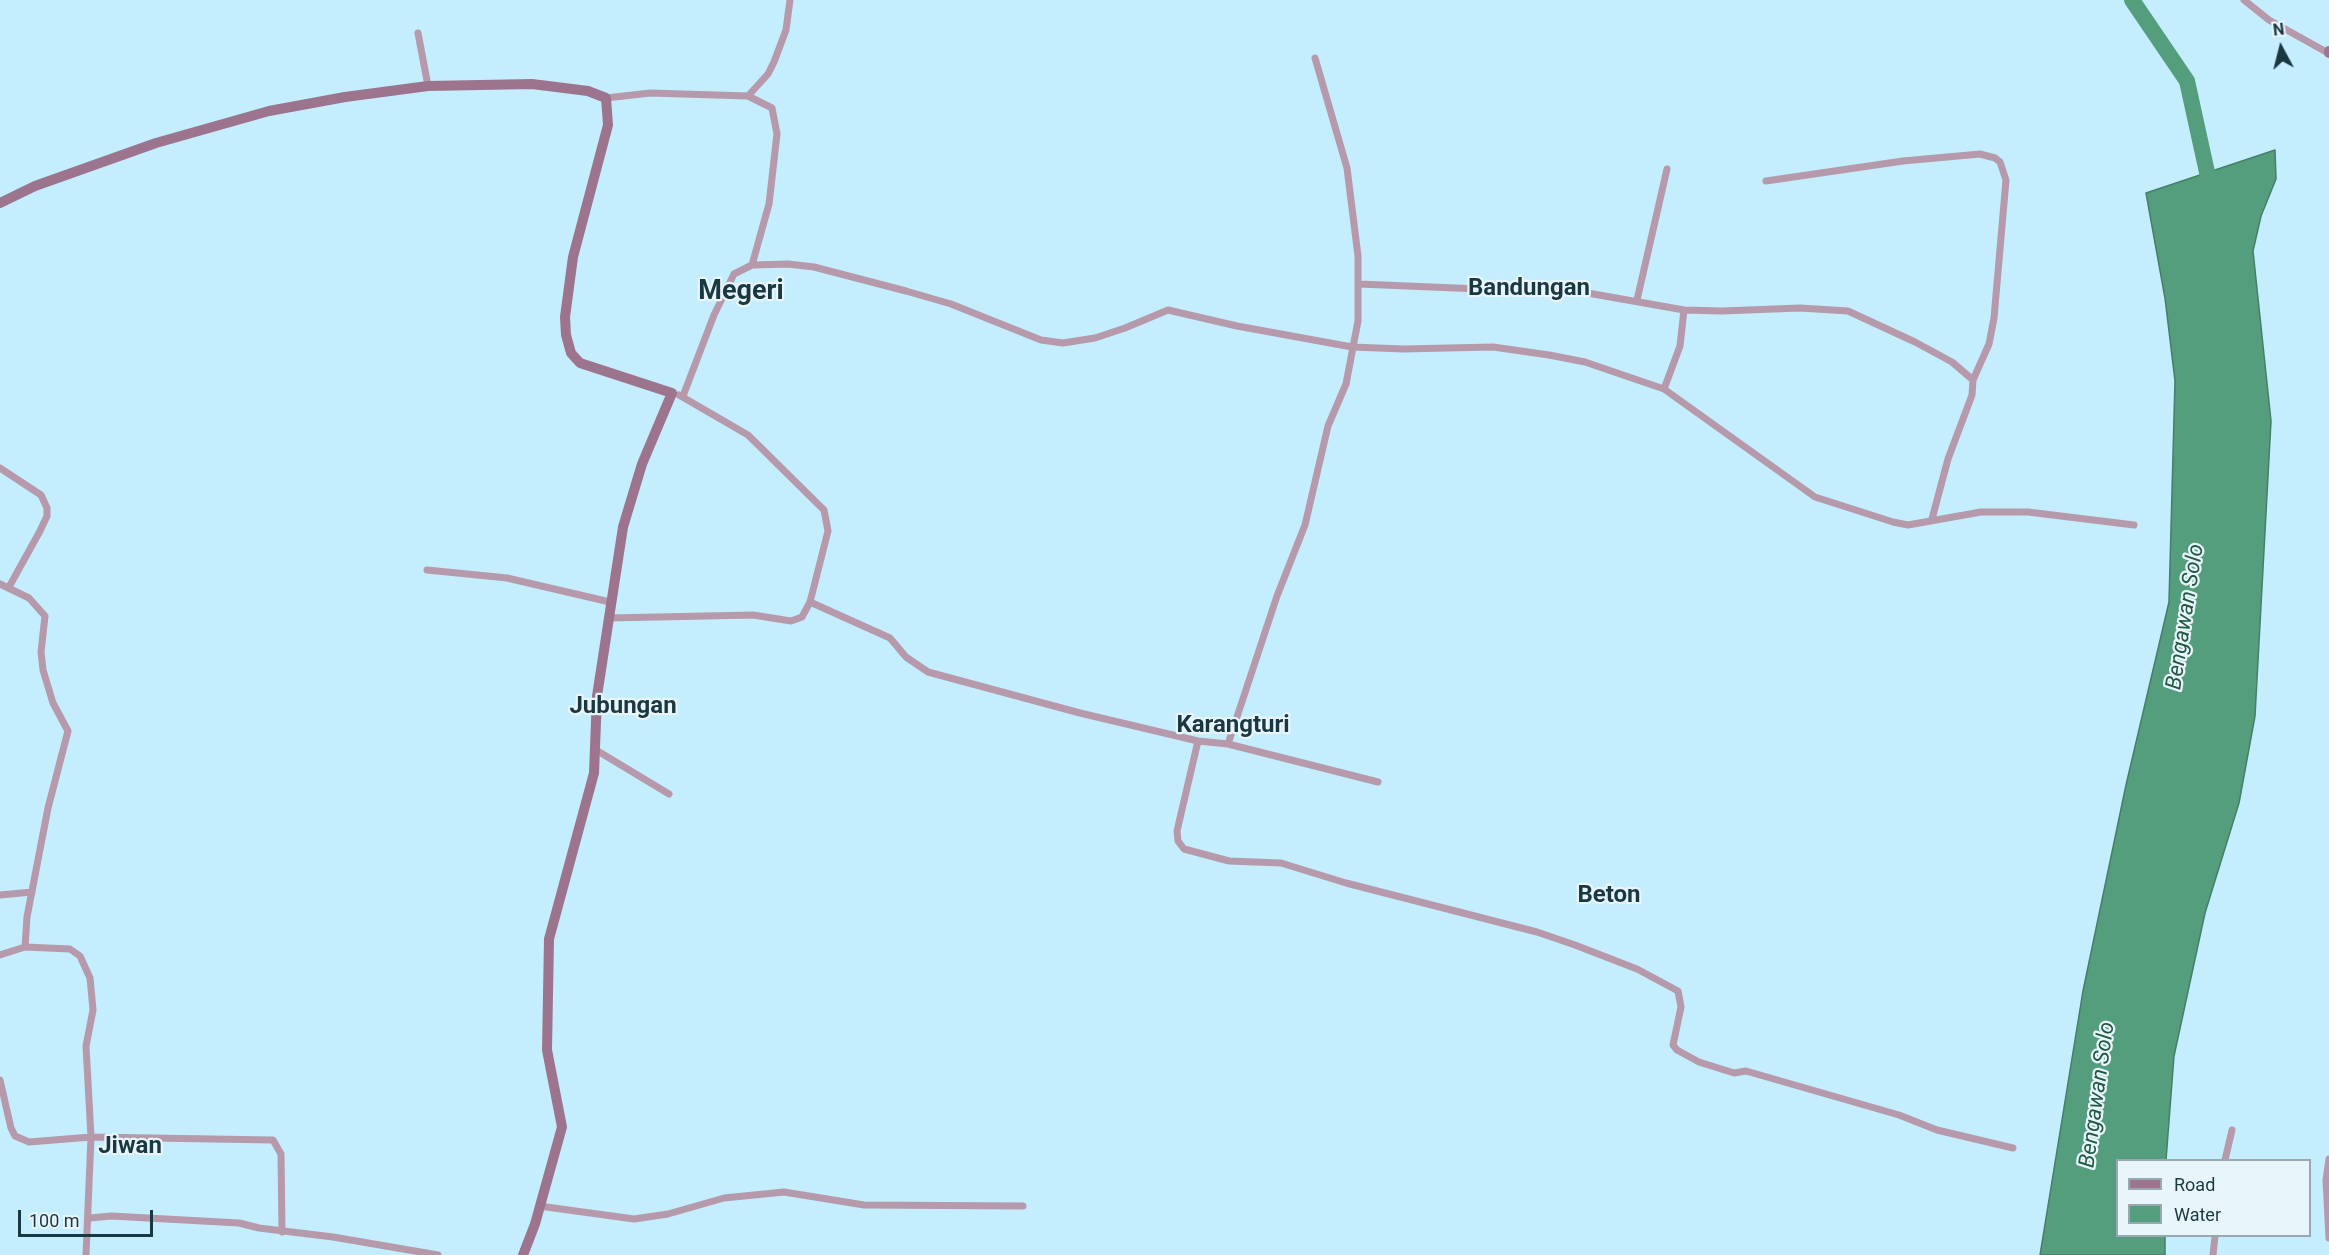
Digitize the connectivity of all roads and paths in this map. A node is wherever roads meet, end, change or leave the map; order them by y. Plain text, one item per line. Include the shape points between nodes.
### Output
1 (789, 0) edge
2 (2244, 0) edge
3 (418, 33) dead end
4 (2329, 52) edge
5 (1315, 58) dead end
6 (428, 86) junction
7 (748, 96) junction
8 (606, 98) junction
9 (1667, 169) dead end
10 (1766, 181) dead end
11 (0, 202) edge
12 (752, 265) junction
13 (1359, 284) junction
14 (1637, 300) junction
15 (1684, 310) junction
16 (1352, 347) junction
17 (1972, 381) junction
18 (1664, 389) junction
19 (677, 394) junction
20 (0, 468) edge
21 (1932, 519) junction
22 (2134, 525) dead end
23 (427, 570) dead end
24 (0, 584) edge
25 (9, 587) junction
26 (610, 602) junction
27 (810, 602) junction
28 (609, 618) junction
29 (1198, 741) junction
30 (1228, 744) junction
31 (596, 750) junction
32 (1378, 782) dead end
33 (669, 794) dead end
34 (32, 892) junction
35 (0, 895) edge
36 (25, 947) junction
37 (0, 955) edge
38 (0, 1080) edge
39 (2232, 1130) dead end
40 (91, 1137) junction
41 (2013, 1148) dead end
42 (2225, 1159) edge
43 (2329, 1159) edge
44 (539, 1206) junction
45 (1023, 1206) dead end
46 (90, 1218) junction
47 (282, 1232) junction
48 (2215, 1237) edge
49 (2329, 1238) edge
50 (87, 1255) edge
51 (438, 1255) edge
52 (523, 1255) edge
53 (2213, 1255) edge

1 - 7 street via 786,30 774,62
2 - 4 street via 2269,20
3 - 6 street
5 - 13 street via 1347,168
6 - 8 street via 532,84 588,91
6 - 11 street via 259,114 102,160
7 - 8 street via 650,93
7 - 12 street via 772,108 777,134 769,204
8 - 19 street via 608,125 573,257 566,335 571,352 580,363
9 - 14 street
10 - 17 street via 1980,154 2000,162 2006,180 1994,318 1989,344
12 - 16 street via 788,264 868,280 951,304 1041,340 1063,343 1095,338 1168,310
12 - 19 street via 734,274
13 - 14 street via 1565,289
13 - 16 street via 1358,321
14 - 15 street
15 - 17 street via 1848,311 1943,357
15 - 18 street via 1680,346
16 - 18 street via 1493,347 1585,362
16 - 30 street via 1346,384 1328,426 1305,525
17 - 21 street via 1972,395 1948,459
18 - 21 street via 1815,497 1908,525
19 - 26 street via 642,464 622,527
19 - 27 street via 748,435 824,510 828,531
20 - 25 street via 40,495 47,508 40,531
21 - 22 street via 1981,512 2028,512
23 - 26 street via 507,578
24 - 25 street
25 - 34 street via 29,598 45,616 43,670 53,703 68,731
26 - 28 street
27 - 28 street via 802,617 791,621 753,615
27 - 29 street via 890,638 906,657 928,672
28 - 31 street via 597,696
29 - 30 street
29 - 41 street via 1177,831 1184,849 1229,861 1281,863 1575,945 1678,991 1681,1007 1673,1044 1699,1062 1734,1074 1746,1071 1899,1115 1937,1130
30 - 32 street
31 - 33 street
31 - 44 street via 594,773 547,952 548,1066 561,1112 561,1127
34 - 35 street
34 - 36 street
36 - 37 street
36 - 40 street via 70,949 86,965 93,994 86,1046
38 - 40 street via 15,1136 29,1142
39 - 42 street
40 - 46 street
40 - 47 street via 273,1140 281,1154
43 - 49 street
44 - 45 street via 633,1219 724,1198 784,1192 864,1205
44 - 52 street
46 - 47 street via 210,1220
46 - 50 street
47 - 51 street
48 - 53 street

